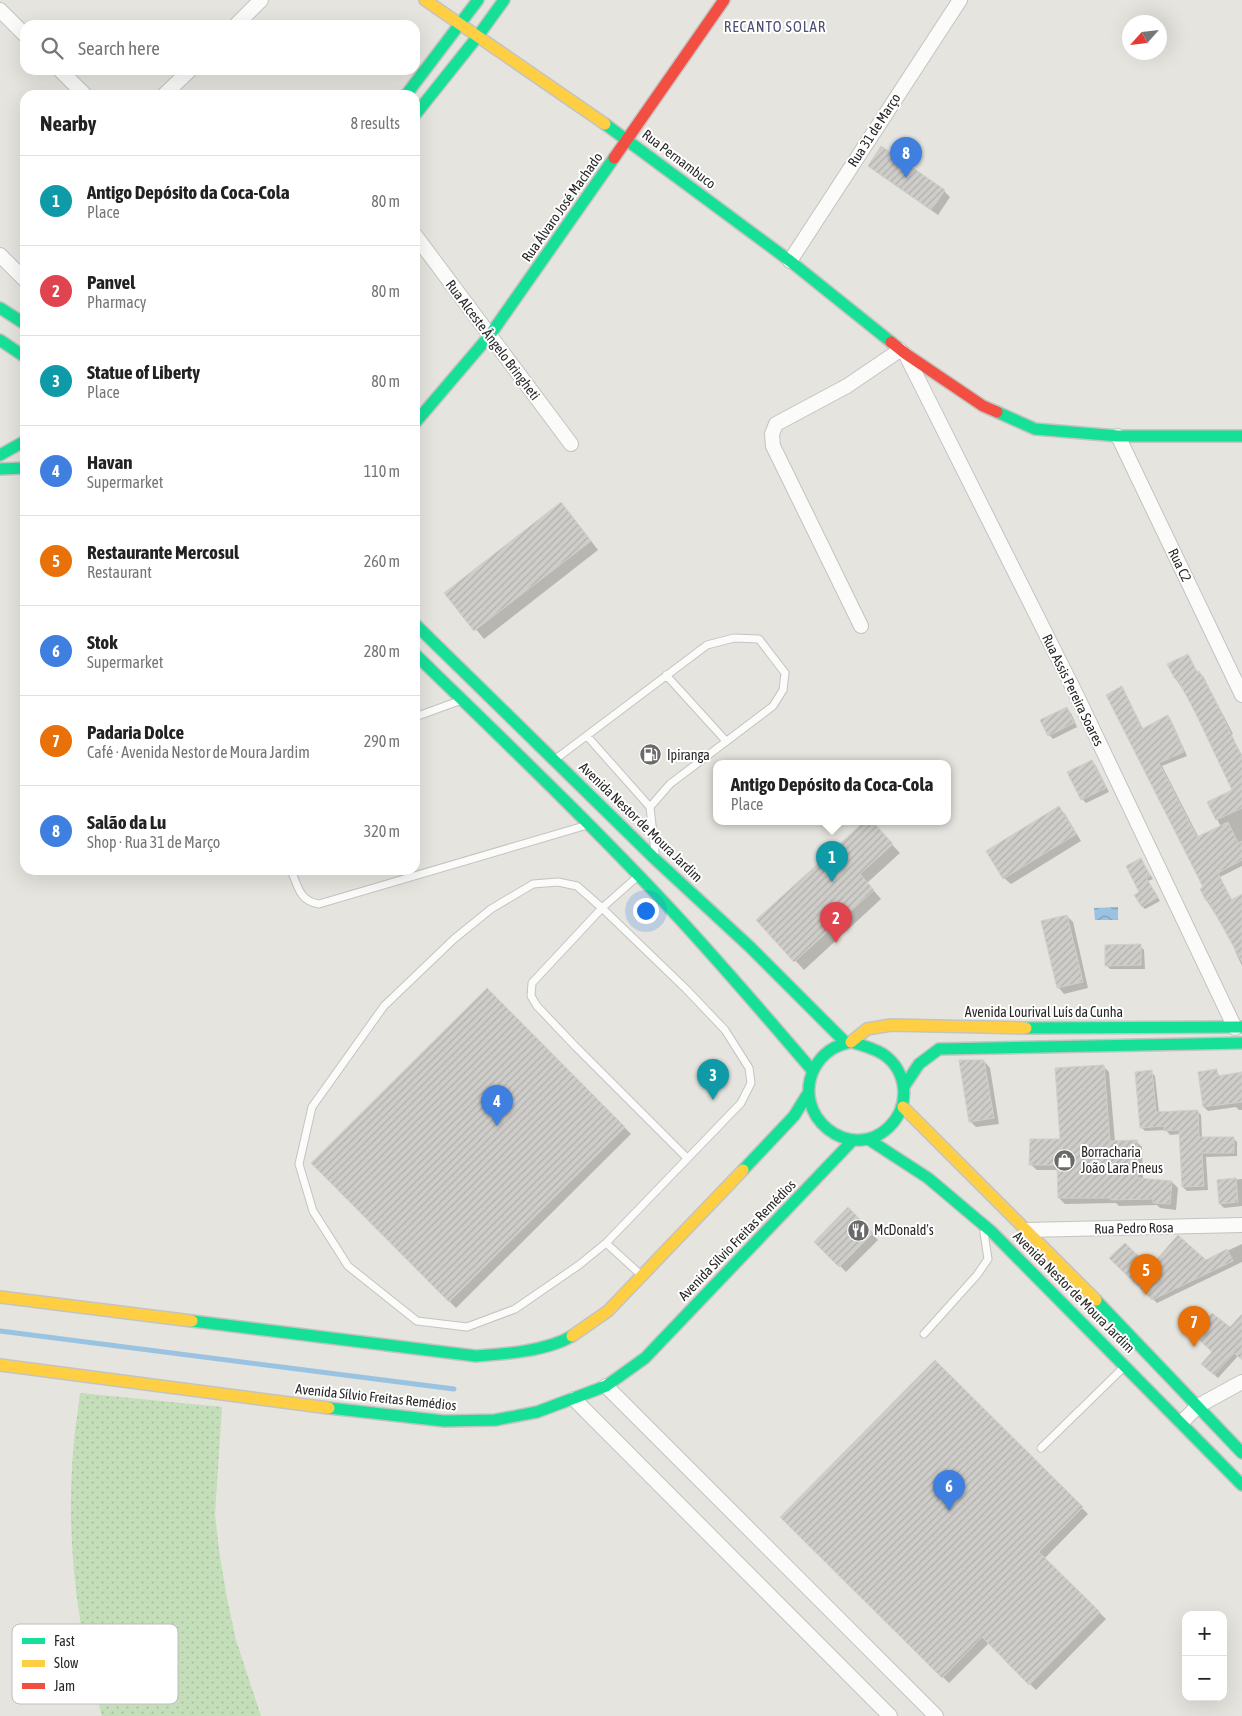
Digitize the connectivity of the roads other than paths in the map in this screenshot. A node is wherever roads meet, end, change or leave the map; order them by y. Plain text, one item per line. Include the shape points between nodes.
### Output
1 (262, 0) edge
2 (426, 0) edge
3 (478, 0) edge
4 (504, 0) edge
5 (724, 0) edge
6 (960, 0) edge
7 (0, 10) edge
8 (241, 20) edge
9 (461, 24) junction
10 (20, 30) edge
11 (478, 36) junction
12 (65, 75) edge
13 (185, 75) edge
14 (80, 90) edge
15 (169, 90) edge
16 (410, 90) edge
17 (420, 109) edge
18 (627, 139) junction
19 (420, 243) edge
20 (0, 255) edge
21 (790, 261) junction
22 (20, 275) edge
23 (0, 308) edge
24 (20, 321) edge
25 (490, 335) junction
26 (0, 340) edge
27 (903, 352) junction
28 (20, 354) edge
29 (420, 417) edge
30 (1118, 436) junction
31 (1242, 436) edge
32 (20, 444) edge
33 (571, 444) dead end
34 (0, 455) edge
35 (20, 468) edge
36 (0, 469) edge
37 (861, 626) dead end
38 (420, 630) edge
39 (420, 657) edge
40 (666, 675) junction
41 (471, 693) junction
42 (1242, 695) edge
43 (500, 706) junction
44 (420, 715) edge
45 (484, 721) junction
46 (587, 736) junction
47 (726, 741) junction
48 (546, 768) junction
49 (650, 807) junction
50 (597, 819) junction
51 (647, 867) junction
52 (420, 873) edge
53 (293, 875) edge
54 (414, 875) edge
55 (602, 908) junction
56 (1238, 1028) edge
57 (848, 1042) junction
58 (1242, 1043) edge
59 (812, 1070) junction
60 (905, 1085) junction
61 (807, 1095) junction
62 (903, 1108) junction
63 (868, 1139) junction
64 (853, 1140) junction
65 (687, 1158) junction
66 (983, 1223) junction
67 (1242, 1225) edge
68 (1026, 1230) junction
69 (606, 1243) junction
70 (643, 1276) junction
71 (0, 1297) edge
72 (924, 1334) dead end
73 (0, 1365) edge
74 (1125, 1365) junction
75 (1242, 1382) edge
76 (606, 1386) junction
77 (574, 1399) junction
78 (1198, 1406) junction
79 (1182, 1422) junction
80 (1041, 1448) dead end
81 (1242, 1453) edge
82 (1242, 1485) edge
83 (890, 1716) edge
84 (936, 1716) edge

1 - 8 street
2 - 9 street, Rua Pernambuco
3 - 9 street
4 - 11 street
5 - 18 street, Rua Álvaro José Machado
6 - 21 street, Rua 31 de Março
7 - 10 street
9 - 11 street, Rua Pernambuco
9 - 16 street
11 - 17 street
11 - 18 street, Rua Pernambuco
12 - 14 street
13 - 15 street
18 - 21 street, Rua Pernambuco
18 - 25 street, Rua Álvaro José Machado
19 - 25 street, Rua Alceste Ângelo Bringheti
20 - 22 street
21 - 27 street, Rua Pernambuco
23 - 24 street
25 - 29 street, Rua Álvaro José Machado
25 - 33 street, Rua Alceste Ângelo Bringheti
26 - 28 street
27 - 30 street, Rua Pernambuco via 983,406 1035,429
27 - 37 street via 776,424 772,434 773,446
27 - 56 street, Rua Assis Pereira Soares via 1077,696
30 - 31 street, Rua Pernambuco
30 - 42 street, Rua C2
32 - 34 street
35 - 36 street
38 - 41 street, Avenida Nestor de Moura Jardim
39 - 41 street, Avenida Nestor de Moura Jardim
40 - 46 lane
40 - 47 lane
40 - 47 lane via 707,646 734,638 759,639 785,673 783,690 773,706
41 - 43 street, Avenida Nestor de Moura Jardim
41 - 44 lane
41 - 45 street, Avenida Nestor de Moura Jardim
43 - 45 street
43 - 48 street, Avenida Nestor de Moura Jardim
45 - 48 street, Avenida Nestor de Moura Jardim
46 - 48 lane
46 - 49 lane
47 - 49 lane via 670,784
48 - 50 street, Avenida Nestor de Moura Jardim
48 - 50 street, Avenida Nestor de Moura Jardim
49 - 51 lane
50 - 51 street, Avenida Nestor de Moura Jardim
50 - 51 street, Avenida Nestor de Moura Jardim
50 - 52 lane
51 - 55 lane
51 - 57 street, Avenida Nestor de Moura Jardim via 750,948
51 - 59 street, Avenida Nestor de Moura Jardim via 730,975
53 - 54 lane via 300,894 309,903 319,904
55 - 65 lane via 725,1030 749,1068 751,1083 741,1104
55 - 65 lane via 532,983 532,996 575,1046
55 - 69 lane via 577,886 558,882 533,884 491,909 454,939 384,1006 312,1107 299,1164 313,1212 348,1266 417,1321 467,1327 515,1309
56 - 57 street, Avenida Lourival Luís da Cunha via 891,1025 868,1029
57 - 59 street via 826,1052
57 - 60 street, Avenida Nestor de Moura Jardim via 888,1058
58 - 60 street via 939,1049 919,1062
59 - 61 street
60 - 62 street
61 - 64 street via 814,1117 831,1133
61 - 70 street via 794,1116
62 - 63 street via 889,1128
62 - 68 street, Avenida Nestor de Moura Jardim
63 - 64 street
63 - 66 street, Avenida Nestor de Moura Jardim via 928,1178
64 - 76 street, Avenida Sílvio Freitas Remédios via 645,1358
65 - 69 lane
66 - 72 lane via 988,1259
66 - 74 street, Avenida Nestor de Moura Jardim
67 - 68 street, Rua Pedro Rosa
68 - 78 street, Avenida Nestor de Moura Jardim
69 - 70 lane
70 - 71 street via 608,1311 569,1338 536,1350 476,1356
73 - 77 street, Avenida Sílvio Freitas Remédios via 444,1421 495,1420 536,1412
74 - 79 street, Avenida Nestor de Moura Jardim
74 - 80 lane
75 - 78 street
76 - 77 street, Avenida Sílvio Freitas Remédios
76 - 84 street
77 - 83 street
78 - 79 street
78 - 81 street, Avenida Nestor de Moura Jardim
79 - 82 street, Avenida Nestor de Moura Jardim

